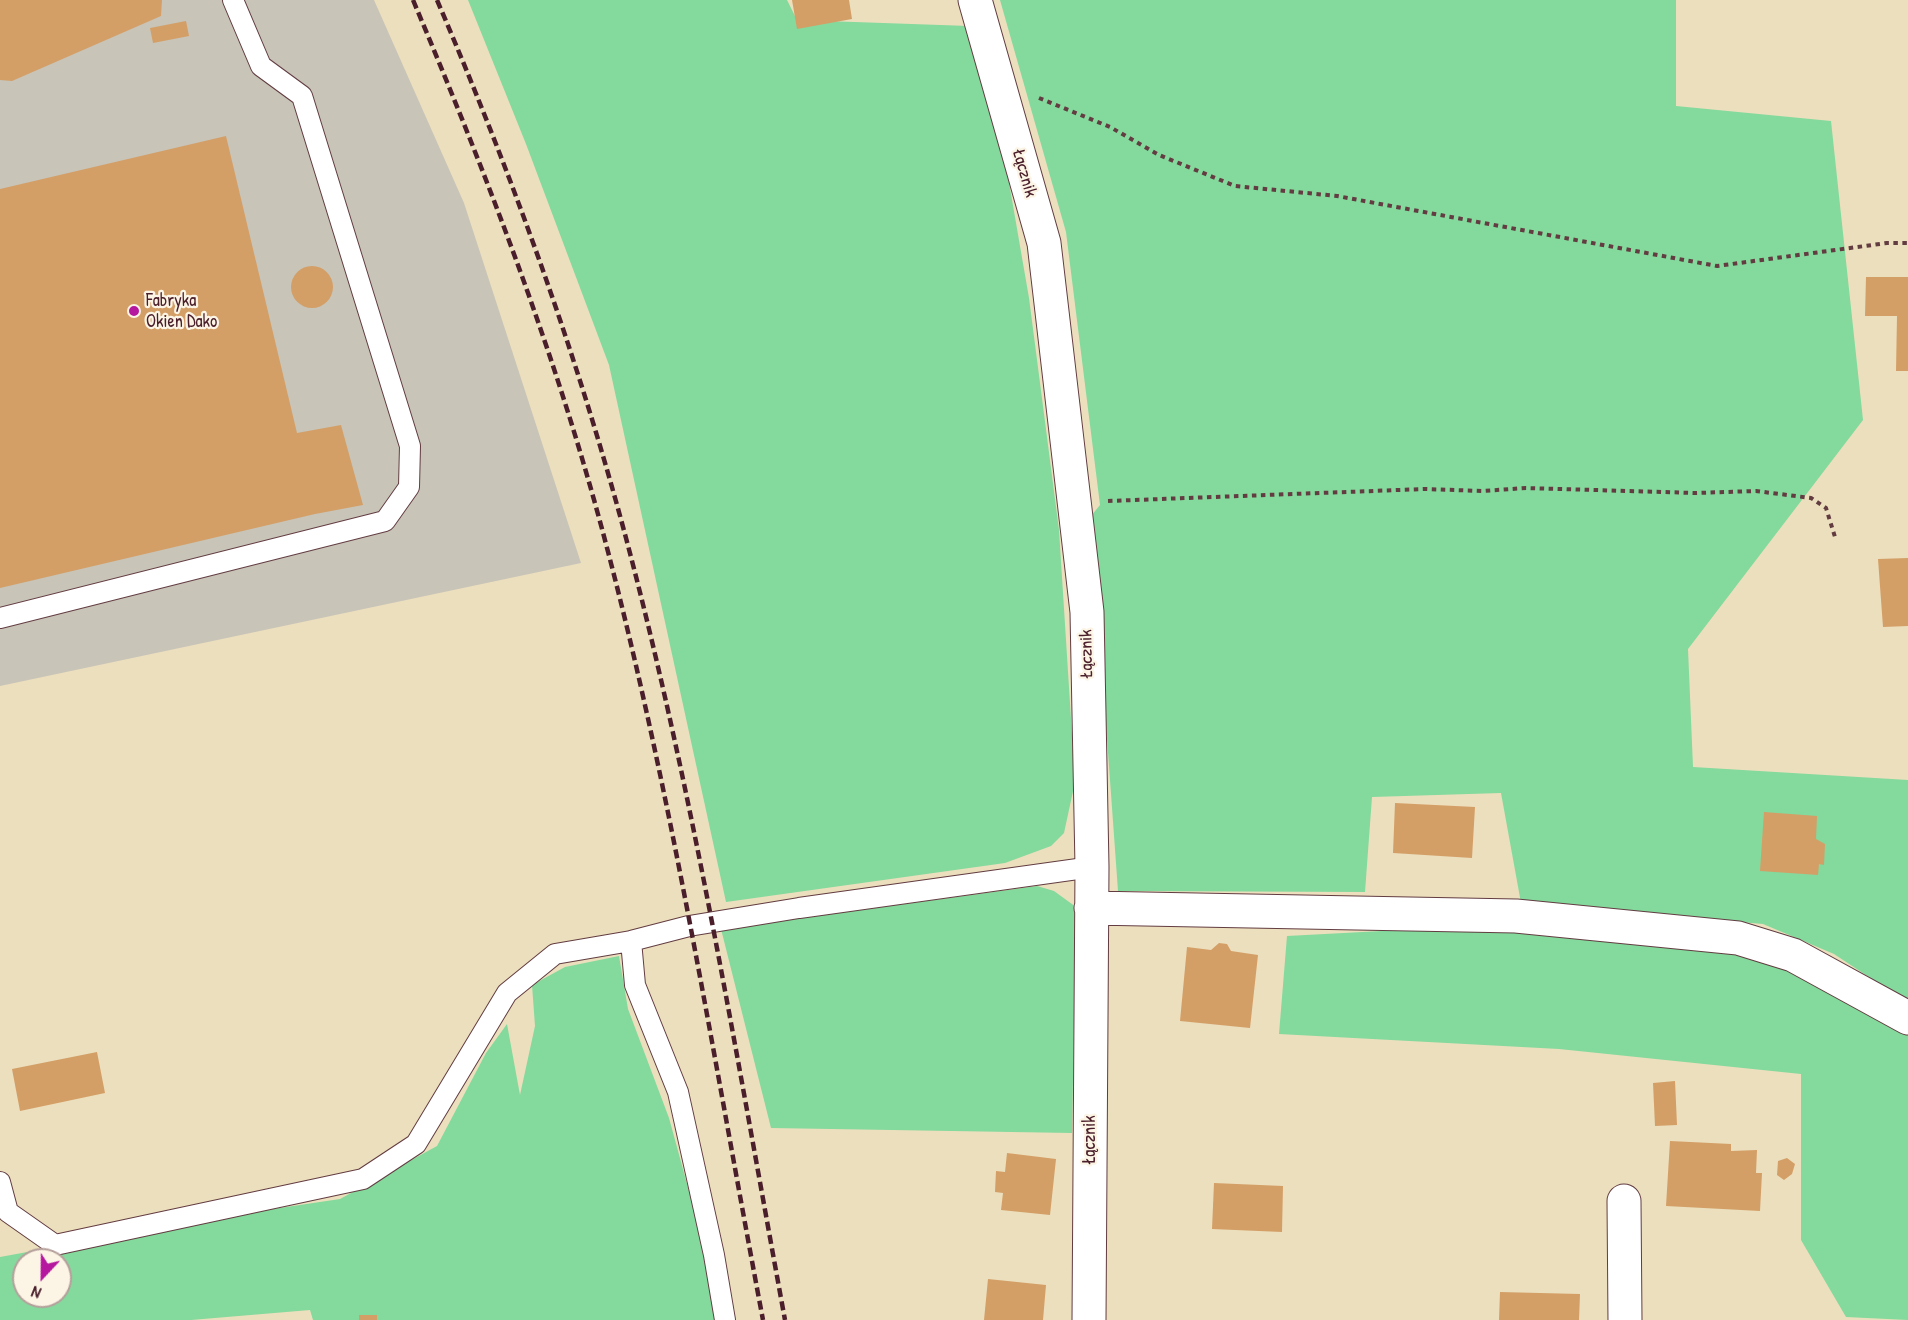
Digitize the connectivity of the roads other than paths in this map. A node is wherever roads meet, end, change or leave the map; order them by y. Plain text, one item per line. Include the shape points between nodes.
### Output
1 (233, 0) edge
2 (975, 0) edge
3 (0, 618) edge
4 (1092, 867) junction
5 (1091, 908) junction
6 (631, 941) junction
7 (1908, 1018) edge
8 (0, 1182) edge
9 (1624, 1201) dead end
10 (725, 1320) edge
11 (1089, 1320) edge
12 (1625, 1320) edge

1 - 3 lane via 261,66 302,96 410,447 409,487 385,521
2 - 4 street, Łącznik via 1044,243 1086,612
4 - 5 street, Łącznik
4 - 6 lane via 799,908 689,926
5 - 7 street via 1516,916 1738,938 1793,955
5 - 11 street, Łącznik
6 - 8 lane via 555,954 507,993 416,1144 363,1179 56,1245 8,1212
6 - 10 lane via 635,985 678,1092
9 - 12 street

